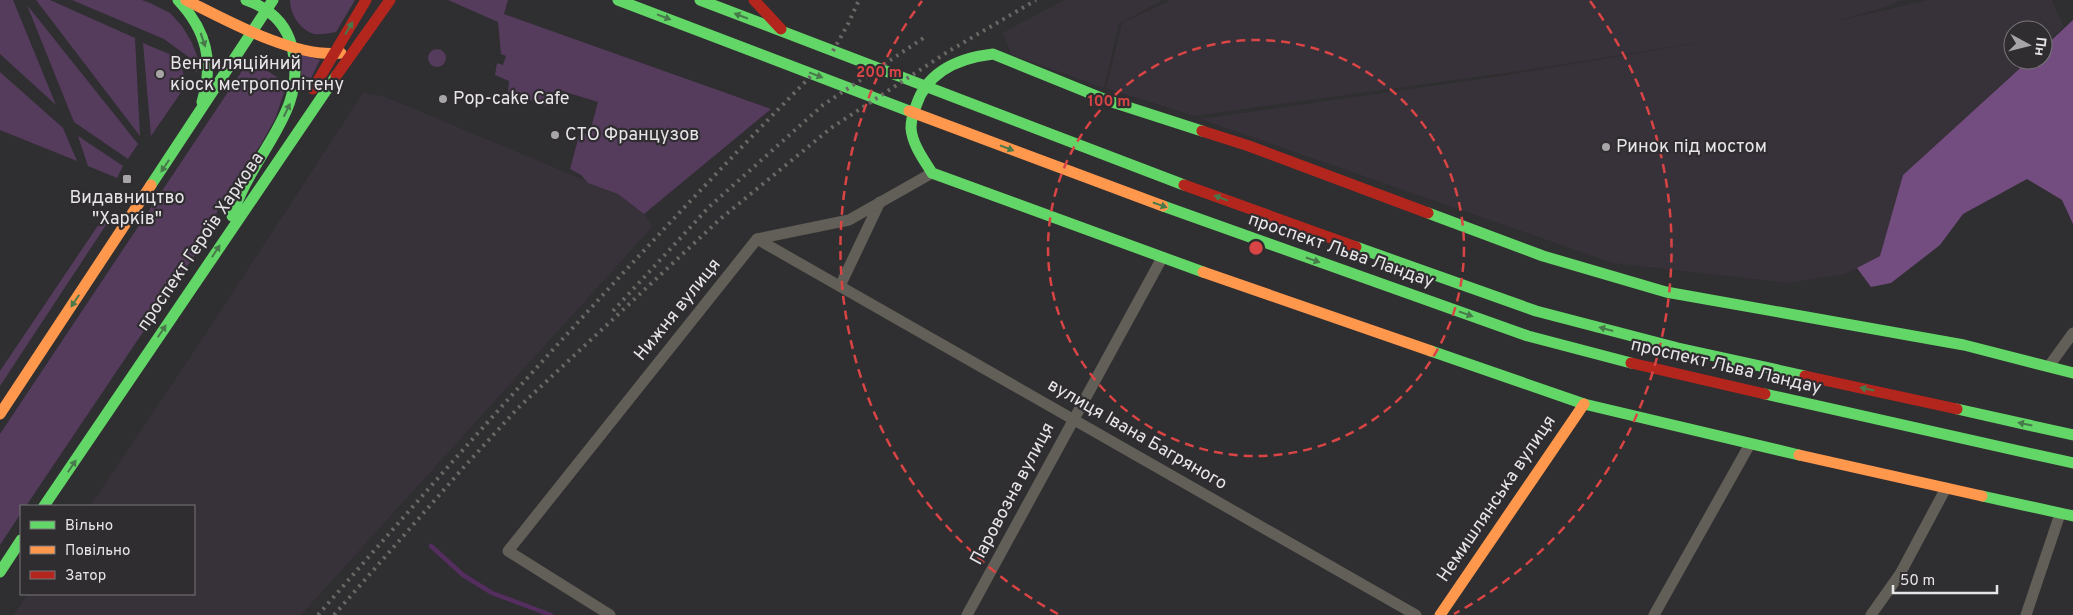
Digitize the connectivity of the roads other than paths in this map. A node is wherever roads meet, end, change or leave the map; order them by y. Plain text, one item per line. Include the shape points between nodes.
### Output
1 (178, 0) edge
2 (186, 0) edge
3 (191, 0) edge
4 (246, 0) edge
5 (366, 0) edge
6 (390, 0) edge
7 (618, 0) edge
8 (700, 0) edge
9 (754, 0) edge
10 (270, 4) edge
11 (255, 29) junction
12 (783, 32) junction
13 (360, 41) junction
14 (292, 43) junction
15 (339, 45) junction
16 (332, 56) junction
17 (192, 126) junction
18 (932, 173) junction
19 (880, 202) junction
20 (229, 232) junction
21 (757, 239) junction
22 (1162, 258) junction
23 (840, 286) junction
24 (2073, 333) edge
25 (2049, 366) junction
26 (2073, 373) edge
27 (1584, 404) junction
28 (0, 414) edge
29 (1074, 419) junction
30 (2073, 435) edge
31 (1750, 444) junction
32 (2073, 463) edge
33 (1946, 488) junction
34 (45, 505) edge
35 (2060, 514) junction
36 (2073, 516) edge
37 (20, 542) edge
38 (0, 572) edge
39 (610, 615) edge
40 (967, 615) edge
41 (1416, 615) edge
42 (1440, 615) edge
43 (1654, 615) edge
44 (1871, 615) edge
45 (2026, 615) edge

1 -> 17 main road via 195,19 208,57 206,90
2 - 11 main road
3 - 11 main road
4 - 10 main road
15 -> 5 main road
6 - 13 main road, проспект Героїв Харкова
7 -> 32 main road, проспект Льва Ландау via 1120,192 1528,336 1671,373
12 -> 8 main road, проспект Льва Ландау
9 - 12 main road
10 - 11 main road
10 - 14 main road
11 - 14 main road
11 - 17 main road
30 -> 12 main road, проспект Льва Ландау via 1678,348 1536,311 1126,164
13 - 16 main road via 345,52
13 - 20 main road, проспект Героїв Харкова
14 - 15 main road via 324,49
14 - 16 main road via 314,53
20 -> 14 main road via 241,189 290,103 295,80
15 - 16 main road
16 - 20 main road via 247,192
17 -> 28 main road
18 - 19 street
18 - 22 main road
18 - 25 main road via 920,155 911,130 918,99 931,80 947,66 974,56 993,54 1109,101 1250,146 1543,256 1666,292 1964,345
19 - 21 street via 848,220
19 - 23 street
34 -> 20 main road, проспект Героїв Харкова
21 - 23 street, вулиця Івана Багряного
21 - 39 street, Нижня вулиця via 508,551
22 - 27 main road
22 - 29 street, Паровозна вулиця
23 - 29 street, вулиця Івана Багряного
24 - 25 street
25 - 26 main road
27 - 31 main road
27 - 42 main road, Немишлянська вулиця
29 - 40 street, Паровозна вулиця
29 - 41 street, вулиця Івана Багряного
31 - 33 main road
31 - 43 street
33 - 35 main road
33 - 44 street via 1900,574
35 - 36 main road
35 - 45 street
37 - 38 main road

